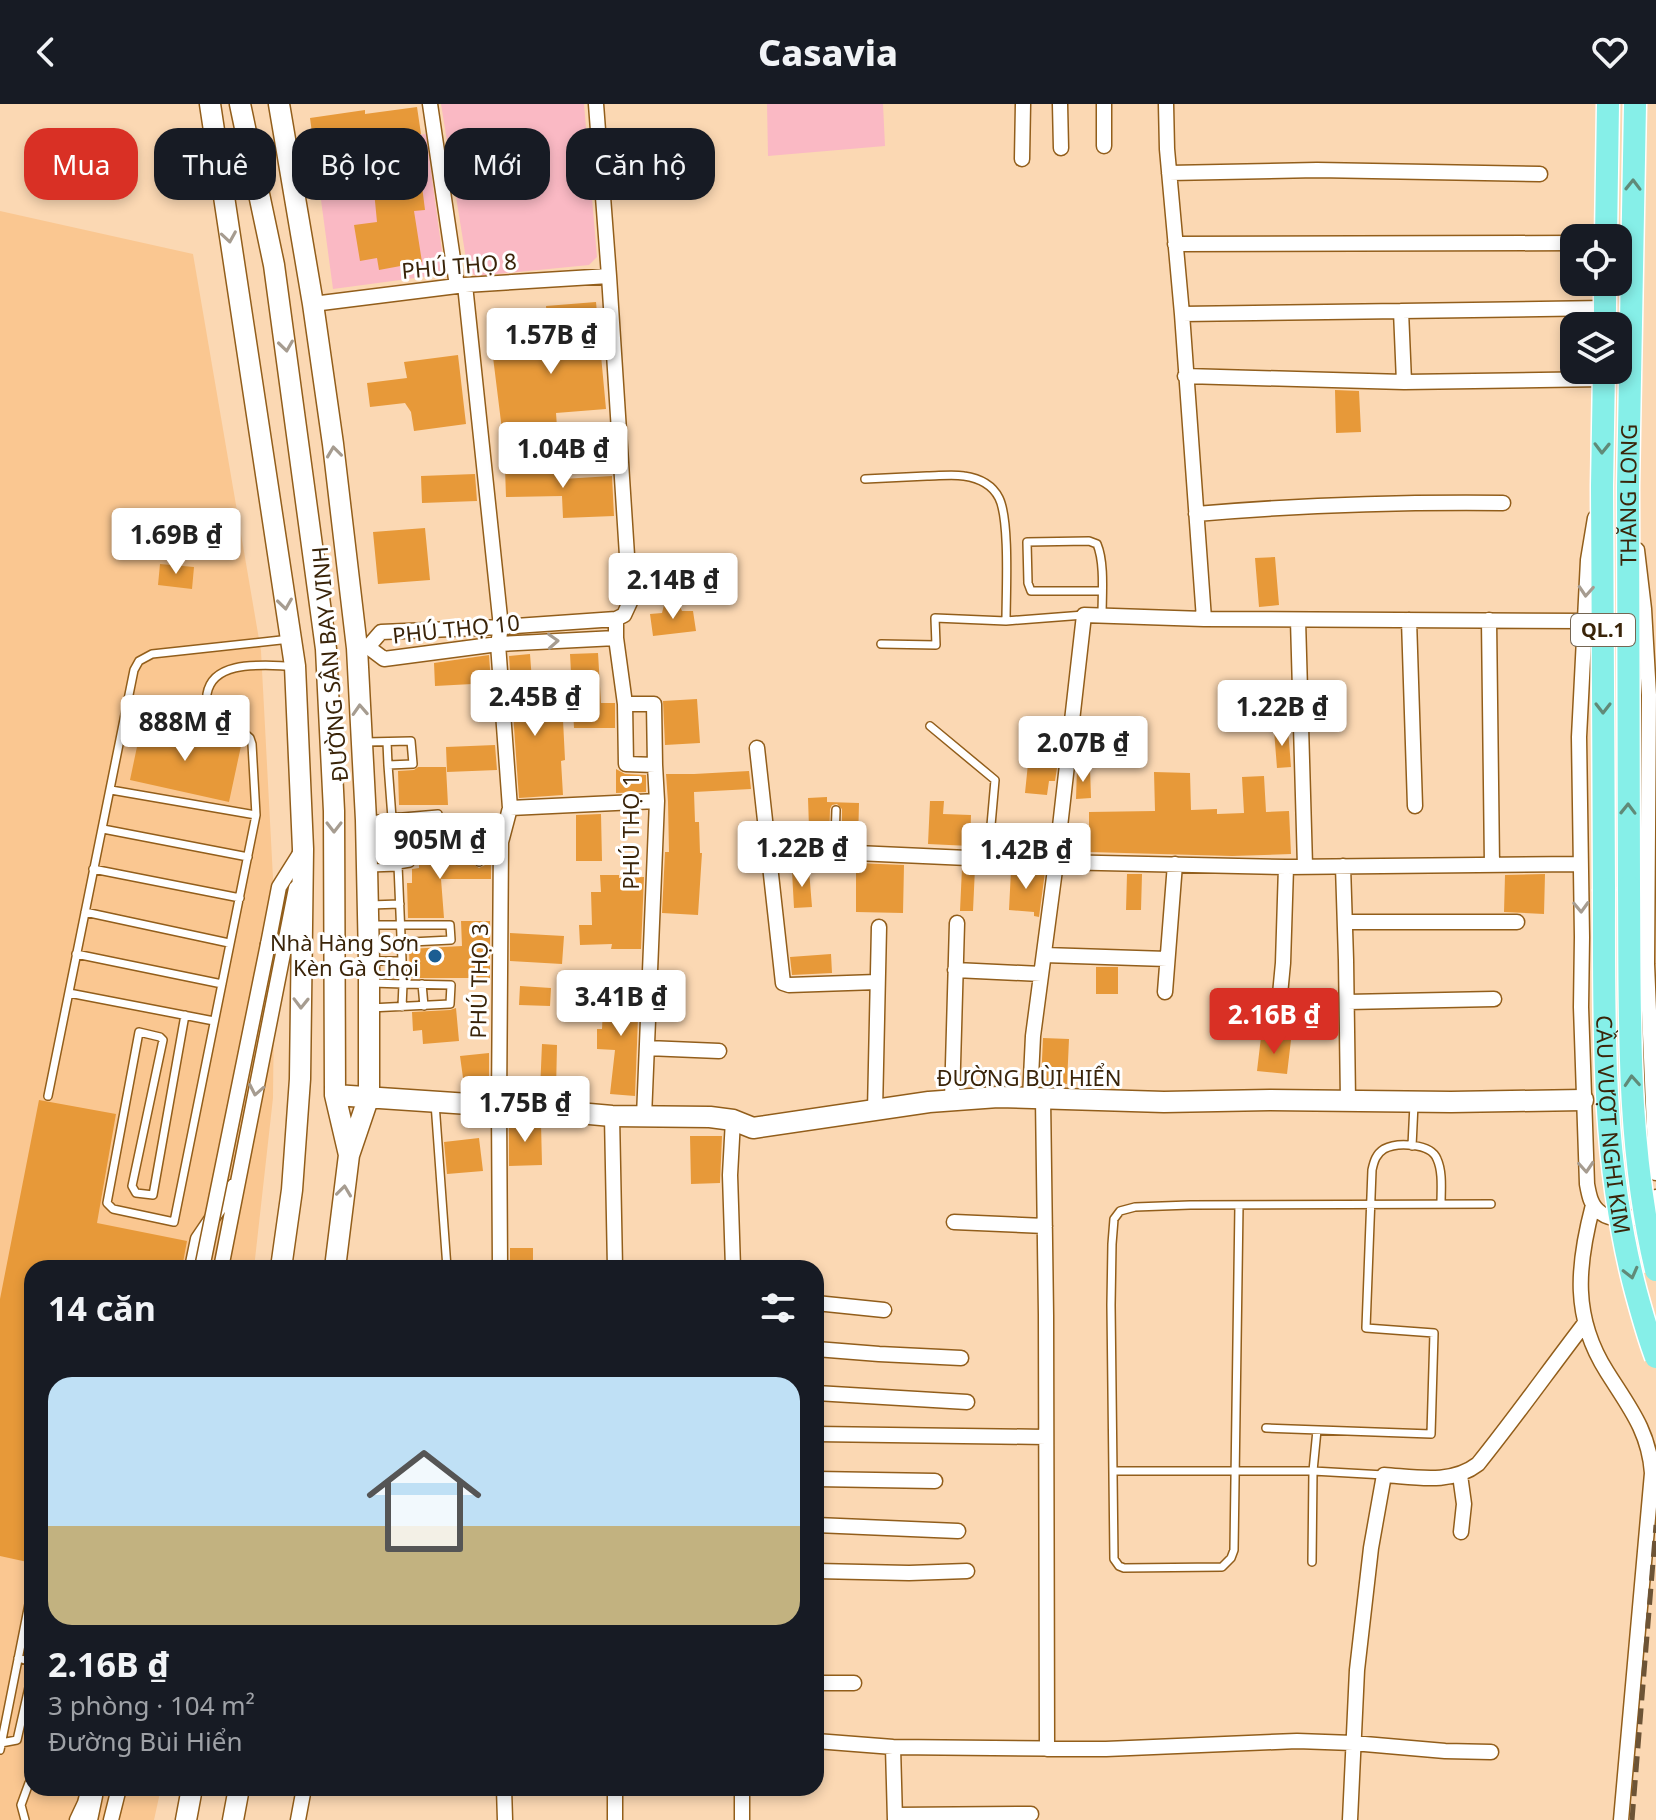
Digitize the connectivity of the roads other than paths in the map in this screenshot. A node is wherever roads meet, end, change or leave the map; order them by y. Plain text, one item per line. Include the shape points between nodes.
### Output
1 (210, 104) edge
2 (240, 104) edge
3 (279, 104) edge
4 (430, 104) edge
5 (596, 104) edge
6 (1023, 104) edge
7 (1060, 104) edge
8 (1104, 104) edge
9 (1166, 104) edge
10 (1608, 104) edge
11 (1635, 104) edge
12 (1104, 146) dead end
13 (1061, 148) dead end
14 (1022, 159) dead end
15 (1169, 173) junction
16 (1540, 174) dead end
17 (1606, 224) edge
18 (1560, 243) edge
19 (1175, 244) junction
20 (609, 276) junction
21 (461, 286) junction
22 (313, 304) junction
23 (280, 307) junction
24 (1401, 311) junction
25 (1182, 314) junction
26 (1560, 316) edge
27 (1185, 376) junction
28 (1560, 377) edge
29 (1404, 382) junction
30 (1604, 384) edge
31 (865, 479) dead end
32 (1602, 486) junction
33 (1628, 487) junction
34 (1503, 503) dead end
35 (1196, 514) junction
36 (1102, 591) junction
37 (1084, 615) junction
38 (1102, 616) junction
39 (616, 619) junction
40 (1204, 619) junction
41 (1298, 620) junction
42 (1409, 620) junction
43 (1489, 620) junction
44 (1006, 621) junction
45 (1584, 621) junction
46 (501, 627) junction
47 (616, 638) junction
48 (290, 639) junction
49 (498, 644) junction
50 (881, 644) dead end
51 (362, 647) junction
52 (326, 649) junction
53 (295, 666) junction
54 (625, 704) junction
55 (125, 714) junction
56 (930, 726) dead end
57 (209, 727) junction
58 (362, 742) junction
59 (387, 742) junction
60 (757, 748) dead end
61 (388, 765) junction
62 (655, 765) junction
63 (111, 790) junction
64 (657, 801) junction
65 (1415, 806) dead end
66 (510, 808) junction
67 (836, 810) dead end
68 (256, 815) junction
69 (419, 816) junction
70 (396, 818) junction
71 (366, 820) junction
72 (103, 829) junction
73 (818, 835) dead end
74 (480, 841) junction
75 (501, 842) junction
76 (409, 844) junction
77 (437, 844) junction
78 (367, 845) junction
79 (303, 849) junction
80 (818, 853) junction
81 (850, 853) junction
82 (248, 857) junction
83 (768, 857) junction
84 (988, 859) junction
85 (479, 862) dead end
86 (1056, 862) junction
87 (1175, 864) junction
88 (1580, 864) junction
89 (1492, 865) junction
90 (1305, 866) junction
91 (1343, 866) junction
92 (398, 867) junction
93 (1286, 867) junction
94 (367, 868) junction
95 (93, 869) junction
96 (1629, 887) joint
97 (1604, 889) joint
98 (240, 898) junction
99 (400, 904) junction
100 (85, 912) junction
101 (1345, 922) junction
102 (1517, 922) dead end
103 (957, 923) dead end
104 (420, 925) junction
105 (401, 926) junction
106 (879, 927) dead end
107 (368, 934) junction
108 (422, 941) junction
109 (229, 943) junction
110 (402, 943) junction
111 (76, 954) junction
112 (1044, 955) junction
113 (1167, 959) junction
114 (402, 961) junction
115 (955, 970) junction
116 (1041, 974) junction
117 (877, 982) junction
118 (369, 983) junction
119 (222, 984) junction
120 (403, 984) junction
121 (422, 984) junction
122 (1165, 992) dead end
123 (69, 993) junction
124 (1494, 999) dead end
125 (1347, 1002) junction
126 (424, 1006) junction
127 (402, 1007) junction
128 (369, 1008) junction
129 (185, 1015) junction
130 (214, 1021) junction
131 (1277, 1026) dead end
132 (647, 1048) junction
133 (719, 1051) dead end
134 (335, 1095) junction
135 (48, 1096) dead end
136 (369, 1096) junction
137 (1037, 1098) junction
138 (952, 1100) junction
139 (1583, 1100) junction
140 (1348, 1101) junction
141 (1414, 1101) junction
142 (435, 1103) junction
143 (499, 1106) junction
144 (875, 1111) junction
145 (612, 1116) junction
146 (644, 1117) junction
147 (733, 1120) junction
148 (1412, 1146) junction
149 (349, 1155) junction
150 (1656, 1173) edge
151 (239, 1179) junction
152 (1656, 1197) edge
153 (1370, 1204) junction
154 (1441, 1204) junction
155 (1491, 1204) dead end
156 (1239, 1205) junction
157 (1593, 1205) junction
158 (954, 1222) dead end
159 (1045, 1226) junction
160 (194, 1260) edge
161 (204, 1260) edge
162 (223, 1260) edge
163 (282, 1260) edge
164 (336, 1260) edge
165 (446, 1260) edge
166 (500, 1260) edge
167 (615, 1260) edge
168 (733, 1260) edge
169 (1656, 1270) edge
170 (824, 1304) edge
171 (884, 1310) dead end
172 (1585, 1323) junction
173 (824, 1350) edge
174 (1656, 1357) edge
175 (961, 1358) dead end
176 (824, 1393) edge
177 (967, 1402) dead end
178 (1266, 1428) dead end
179 (1317, 1430) junction
180 (824, 1434) edge
181 (1046, 1437) junction
182 (1113, 1471) junction
183 (1234, 1471) junction
184 (1313, 1471) junction
185 (1384, 1475) junction
186 (1460, 1475) junction
187 (824, 1479) edge
188 (935, 1481) dead end
189 (824, 1525) edge
190 (958, 1531) dead end
191 (1461, 1532) dead end
192 (1312, 1562) dead end
193 (824, 1571) edge
194 (967, 1571) dead end
195 (24, 1634) edge
196 (18, 1658) junction
197 (24, 1660) edge
198 (824, 1683) edge
199 (854, 1683) dead end
200 (24, 1709) edge
201 (824, 1742) edge
202 (1353, 1743) junction
203 (1, 1746) edge
204 (893, 1747) junction
205 (1047, 1749) junction
206 (1491, 1752) dead end
207 (24, 1796) edge
208 (91, 1796) edge
209 (93, 1796) edge
210 (117, 1796) edge
211 (190, 1796) edge
212 (238, 1796) edge
213 (302, 1796) edge
214 (504, 1796) edge
215 (615, 1796) edge
216 (742, 1796) edge
217 (1031, 1814) dead end
218 (895, 1818) edge
219 (25, 1820) edge
220 (77, 1820) edge
221 (90, 1820) edge
222 (111, 1820) edge
223 (186, 1820) edge
224 (233, 1820) edge
225 (298, 1820) edge
226 (505, 1820) edge
227 (615, 1820) edge
228 (742, 1820) edge
229 (1350, 1820) edge
230 (1621, 1820) edge

1 -> 48 main road, ĐƯỜNG SÂN BAY VINH
2 - 23 main road
3 - 22 main road, ĐƯỜNG SÂN BAY VINH
4 - 21 street, PHÚ THỌ 3
5 - 20 street, PHÚ THỌ 1
6 - 14 street
7 - 13 street
8 - 12 street
9 - 15 street
10 - 17 main road
33 -> 11 main road, THĂNG LONG / QL.1
15 - 16 street
15 - 19 street
18 - 19 street
19 - 25 street
20 - 21 street, PHÚ THỌ 8
20 - 39 street, PHÚ THỌ 1 via 630,602
21 - 22 street, PHÚ THỌ 8
21 - 46 street, PHÚ THỌ 3
22 - 23 main road
51 -> 22 main road, ĐƯỜNG SÂN BAY VINH
23 -> 52 main road
24 - 25 street
24 - 26 street
24 - 29 street
25 - 27 street
27 - 29 street
27 - 35 street
28 - 29 street
30 -> 32 main road, THĂNG LONG / QL.1
31 - 44 lane via 955,475 978,479 994,491 1003,513
32 -> 45 street via 1588,560
32 -> 97 main road, THĂNG LONG / QL.1
96 -> 33 main road, THĂNG LONG / QL.1
33 - 150 street via 1649,695 1647,964
34 - 35 street
35 - 40 street
36 - 36 lane via 1097,544 1027,542 1031,591
36 - 38 lane
37 - 38 street
37 - 44 lane
37 - 86 street
38 - 40 street
39 - 46 street, PHÚ THỌ 10
39 - 47 street, PHÚ THỌ 1
40 - 41 street
41 - 42 street
41 - 90 street
42 - 43 street
42 - 65 street
43 - 45 street
43 - 89 street
44 - 50 lane via 935,618 936,645
45 - 88 street
46 - 49 street, PHÚ THỌ 3
46 - 51 street, PHÚ THỌ 10 via 381,632
49 -> 47 street, PHÚ THỌ 10
47 - 54 street, PHÚ THỌ 1
48 - 53 main road, ĐƯỜNG SÂN BAY VINH
48 - 55 lane via 146,656 134,670
49 - 51 street, PHÚ THỌ 10 via 384,659
49 - 66 street, PHÚ THỌ 3
51 - 52 main road
58 -> 51 main road, ĐƯỜNG SÂN BAY VINH
52 -> 134 main road via 334,811
53 - 57 lane via 225,671 207,694
53 - 79 main road, ĐƯỜNG SÂN BAY VINH
54 - 62 street, PHÚ THỌ 1 via 626,764
54 - 62 street via 654,704
55 - 57 lane
55 - 63 lane
56 - 84 lane via 995,780
57 - 68 lane via 241,730 250,738
58 - 59 lane
58 - 71 main road, ĐƯỜNG SÂN BAY VINH
59 - 61 lane
59 - 61 lane via 411,741 413,764
60 - 83 street
61 - 70 lane
62 - 64 street, PHÚ THỌ 1
63 - 68 lane
63 - 72 lane
64 - 66 street
64 - 132 street, PHÚ THỌ 1
66 - 75 street, PHÚ THỌ 3
67 - 81 lane via 835,840 851,842
68 - 82 lane
69 - 70 lane
69 - 76 lane
69 - 77 lane via 438,814
70 - 71 lane
70 - 76 lane
71 - 78 main road, ĐƯỜNG SÂN BAY VINH
72 - 82 lane
72 - 95 lane
73 - 80 lane
74 - 75 street
74 - 77 street
74 - 85 lane
75 - 143 street, PHÚ THỌ 3
76 - 77 street
76 - 78 street
76 - 92 lane via 410,863
78 - 94 main road, ĐƯỜNG SÂN BAY VINH
79 -> 151 street
79 - 161 street, bridge via 279,887
79 -> 163 main road, ĐƯỜNG SÂN BAY VINH via 300,1079
80 - 81 street
80 - 83 street
81 - 84 street
82 - 98 lane
83 - 117 street via 783,983
84 - 86 street
86 - 87 street
86 - 112 street
87 - 93 street
87 - 113 street
88 - 89 street
88 -> 139 street
89 - 91 street
90 - 91 street
90 - 93 street
91 - 101 street
92 - 94 lane
92 - 99 lane
93 - 131 street
94 - 107 main road, ĐƯỜNG SÂN BAY VINH
95 - 98 lane
95 - 100 lane
169 -> 96 main road, CẦU VƯỢT NGHI KIM, bridge via 1635,1126
97 -> 174 main road, CẦU VƯỢT NGHI KIM / QL.1, bridge via 1608,1116 1616,1199
98 - 109 lane
99 - 105 lane
99 - 107 lane
100 - 109 lane
100 - 111 lane
101 - 102 street
101 - 125 street
103 - 115 street
104 - 105 lane
104 - 108 lane
104 - 108 lane via 450,925 451,940
105 - 107 lane
105 - 110 lane
106 - 117 street
107 - 110 lane
107 - 114 lane
107 - 118 main road, ĐƯỜNG SÂN BAY VINH
108 - 110 lane
109 - 119 lane
110 - 114 lane
111 - 119 lane
111 - 123 lane
112 - 113 street
112 - 116 street
113 - 122 street
114 - 120 lane
115 - 116 street
115 - 138 street
116 - 137 street via 1033,1036
117 - 144 street
118 - 120 lane
118 - 128 main road, ĐƯỜNG SÂN BAY VINH
119 - 130 lane
120 - 121 lane
120 - 127 lane
121 - 126 lane
121 - 126 lane via 451,985 450,1004
123 - 129 lane
123 - 135 lane
124 - 125 street
125 - 140 street
126 - 127 lane
127 - 128 lane
128 - 136 main road, ĐƯỜNG SÂN BAY VINH
129 - 130 lane
129 - 130 lane via 153,1195 136,1193 132,1186 163,1040 139,1032 107,1203 113,1209 174,1222
132 - 133 street
132 - 146 street, PHÚ THỌ 1
134 - 136 main road, ĐƯỜNG BÙI HIỂN
134 - 149 main road
136 - 142 main road, ĐƯỜNG BÙI HIỂN
136 - 149 main road, ĐƯỜNG SÂN BAY VINH
137 - 138 main road, ĐƯỜNG BÙI HIỂN
137 - 140 main road, ĐƯỜNG BÙI HIỂN
137 - 159 street
138 - 144 main road, ĐƯỜNG BÙI HIỂN
139 - 141 main road, ĐƯỜNG BÙI HIỂN
139 -> 157 street
140 - 141 main road, ĐƯỜNG BÙI HIỂN
141 - 148 lane
142 - 143 main road, ĐƯỜNG BÙI HIỂN
142 - 165 lane
143 - 145 main road, ĐƯỜNG BÙI HIỂN
143 - 166 street, PHÚ THỌ 3
144 - 147 main road, ĐƯỜNG BÙI HIỂN via 753,1128
145 - 146 main road, ĐƯỜNG BÙI HIỂN
145 - 167 street
146 - 147 main road, ĐƯỜNG BÙI HIỂN
147 - 168 street
148 - 153 lane via 1387,1148 1375,1158
148 - 154 lane via 1436,1155
164 -> 149 main road, ĐƯỜNG SÂN BAY VINH
151 - 160 street via 198,1239
151 - 162 street
152 - 157 street via 1650,1209 1628,1218 1602,1215
153 - 154 lane
153 - 156 lane
153 - 179 lane via 1366,1328 1434,1333 1431,1434
154 - 155 lane
156 - 182 lane via 1135,1207 1114,1219
156 - 183 lane
157 - 172 street via 1580,1273
158 - 159 street
159 - 181 street
170 - 171 street
172 - 186 street via 1478,1464
172 - 230 street via 1598,1358 1639,1422 1651,1462
173 - 175 street
176 - 177 street
178 - 179 lane
179 - 184 lane
180 - 181 street
181 - 205 street
182 - 183 lane
182 - 183 lane via 1114,1559 1124,1568 1222,1567 1234,1550
183 - 184 lane
184 - 185 lane
184 - 192 lane
185 - 186 street
185 - 202 street via 1371,1548
186 - 191 street
187 - 188 street
189 - 190 street
193 - 194 street
195 - 196 lane
196 - 197 lane
196 - 203 lane
198 - 199 street
200 - 203 lane via 17,1740
201 - 204 street
202 - 205 street
202 - 206 street
202 - 229 street
204 - 205 street
204 - 218 street
207 - 219 lane
208 - 220 street
209 - 221 street
210 - 222 street
211 - 223 main road
212 - 224 main road
213 - 225 street
214 - 226 street
215 - 227 street
216 - 228 street
217 - 218 street

